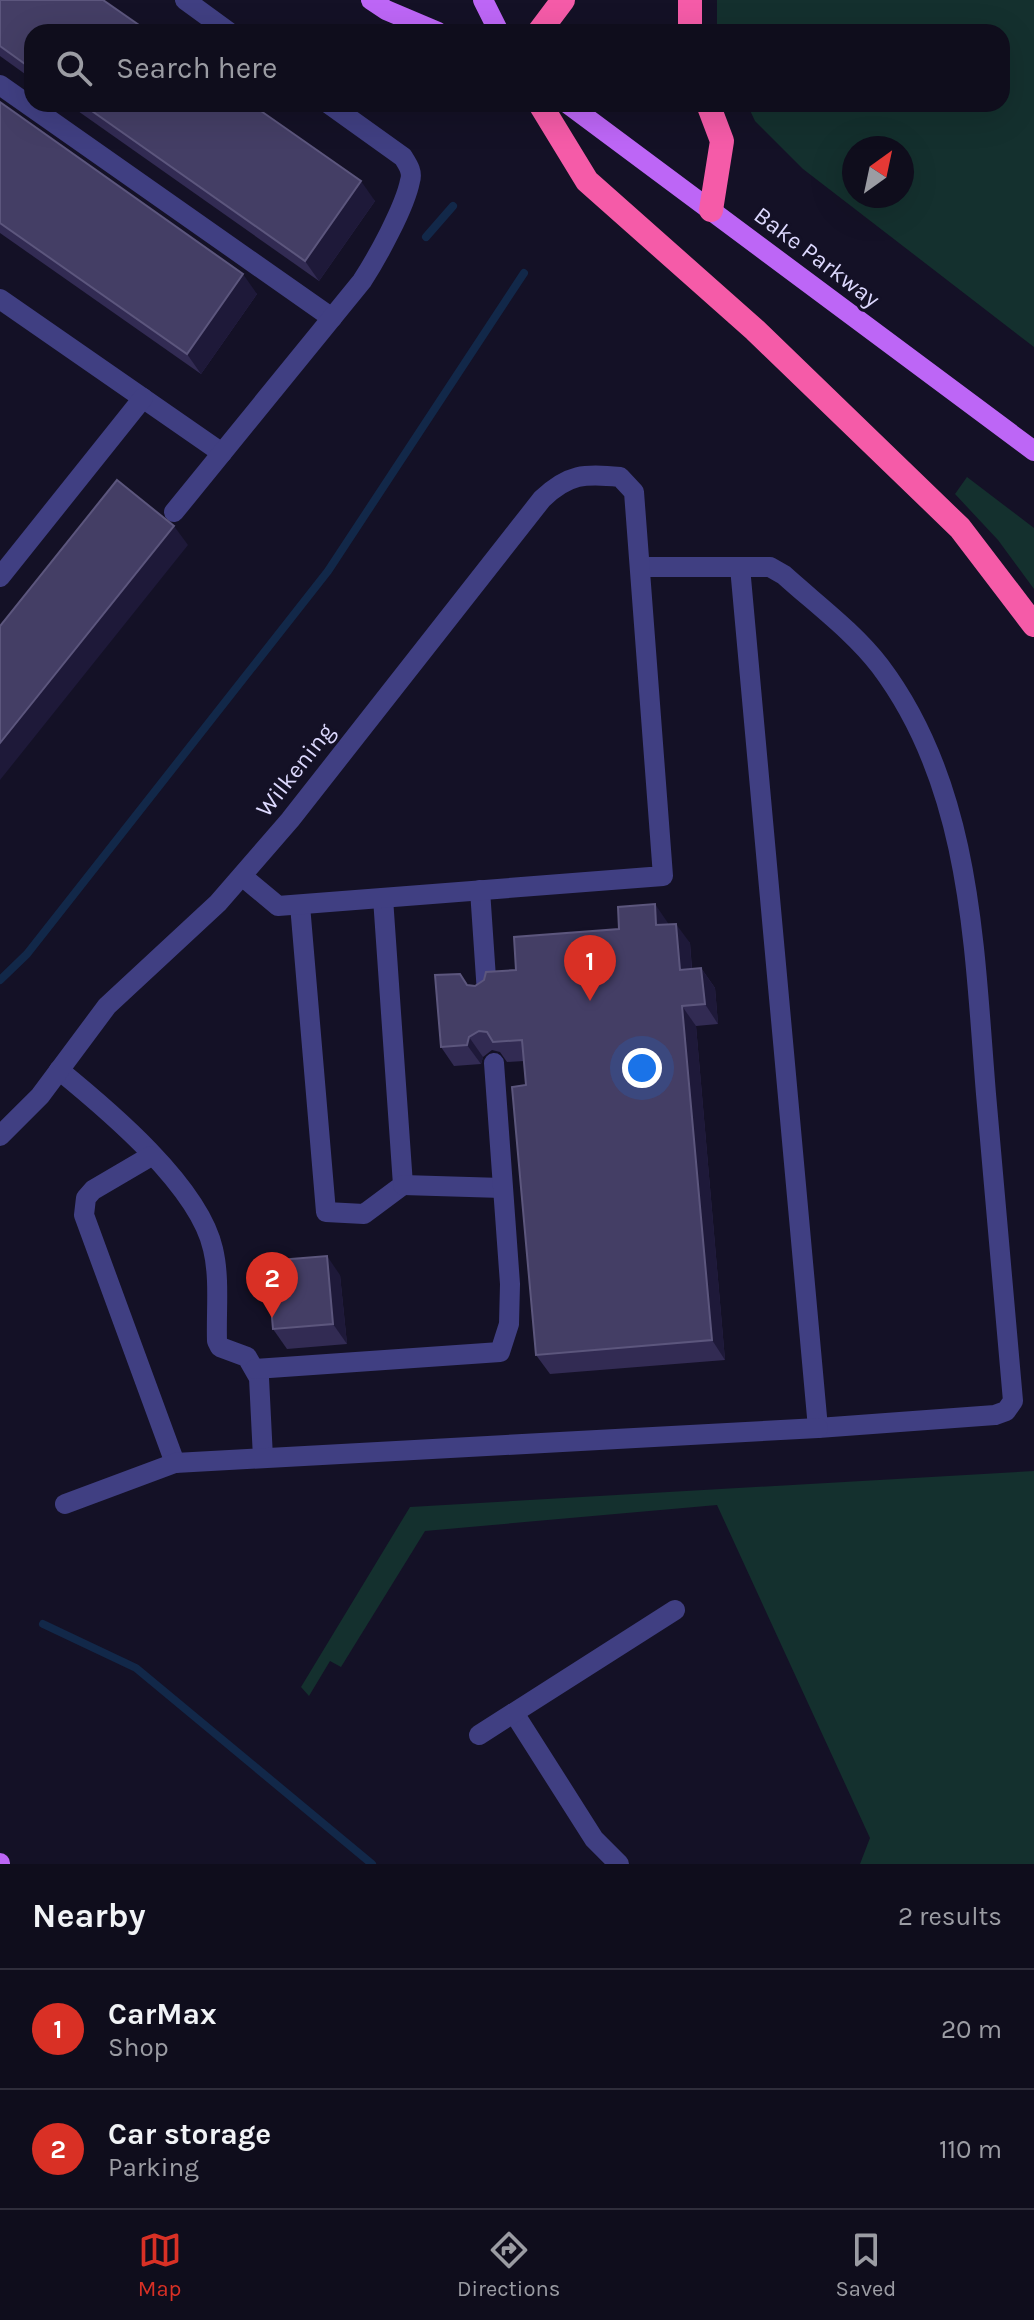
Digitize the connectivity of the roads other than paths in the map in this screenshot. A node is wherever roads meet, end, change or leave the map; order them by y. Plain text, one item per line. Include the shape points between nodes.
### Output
1 (185, 0) edge
2 (371, 0) edge
3 (483, 0) edge
4 (563, 0) edge
5 (690, 0) edge
6 (218, 24) edge
7 (419, 24) edge
8 (495, 24) edge
9 (545, 24) edge
10 (690, 24) edge
11 (0, 85) edge
12 (24, 102) edge
13 (38, 112) edge
14 (340, 112) edge
15 (545, 112) edge
16 (579, 112) edge
17 (711, 112) edge
18 (711, 210) junction
19 (0, 299) edge
20 (332, 318) junction
21 (143, 398) junction
22 (1034, 451) edge
23 (222, 453) junction
24 (174, 512) dead end
25 (640, 567) junction
26 (740, 567) junction
27 (0, 577) edge
28 (1034, 625) edge
29 (242, 876) junction
30 (480, 890) junction
31 (383, 898) junction
32 (300, 905) junction
33 (487, 993) edge
34 (494, 1063) edge
35 (59, 1070) junction
36 (0, 1136) edge
37 (151, 1156) junction
38 (403, 1185) junction
39 (502, 1188) junction
40 (255, 1369) junction
41 (818, 1428) junction
42 (263, 1458) junction
43 (175, 1463) junction
44 (65, 1504) dead end
45 (675, 1610) dead end
46 (514, 1713) junction
47 (479, 1735) dead end
48 (619, 1864) edge

1 - 6 lane
2 - 7 main road
3 - 8 main road
4 - 9 highway
5 - 10 highway
11 - 12 lane
13 - 20 lane
14 - 20 lane via 403,157 410,182 380,253
15 - 28 highway via 587,181 755,330 960,528
16 - 18 main road, Bake Parkway
17 - 18 highway via 722,141
18 - 22 main road, Bake Parkway
19 - 21 lane
20 - 23 lane
21 - 23 lane
21 - 27 lane
23 - 24 lane
25 - 26 lane
25 - 29 lane, Wilkening via 634,492 620,477 597,474 561,481
25 - 30 lane via 663,876
26 - 41 lane
26 - 41 lane via 770,567 784,575 879,665 908,710 957,836 974,953 1013,1401 995,1415
29 - 32 lane via 278,906
29 - 35 lane, Wilkening via 107,1006
30 - 31 lane
30 - 33 lane
31 - 32 lane
31 - 38 lane
32 - 38 lane via 326,1212 364,1214
34 - 39 lane
35 - 36 lane, Wilkening
35 - 37 lane via 119,1119
37 - 40 lane via 205,1223 214,1251 220,1347 243,1353
37 - 43 lane via 93,1190 84,1215
38 - 39 lane
39 - 40 lane via 510,1284 509,1324 500,1352
40 - 42 lane
41 - 42 lane
42 - 43 lane
43 - 44 lane
45 - 46 lane
46 - 47 lane
46 - 48 lane via 594,1839

